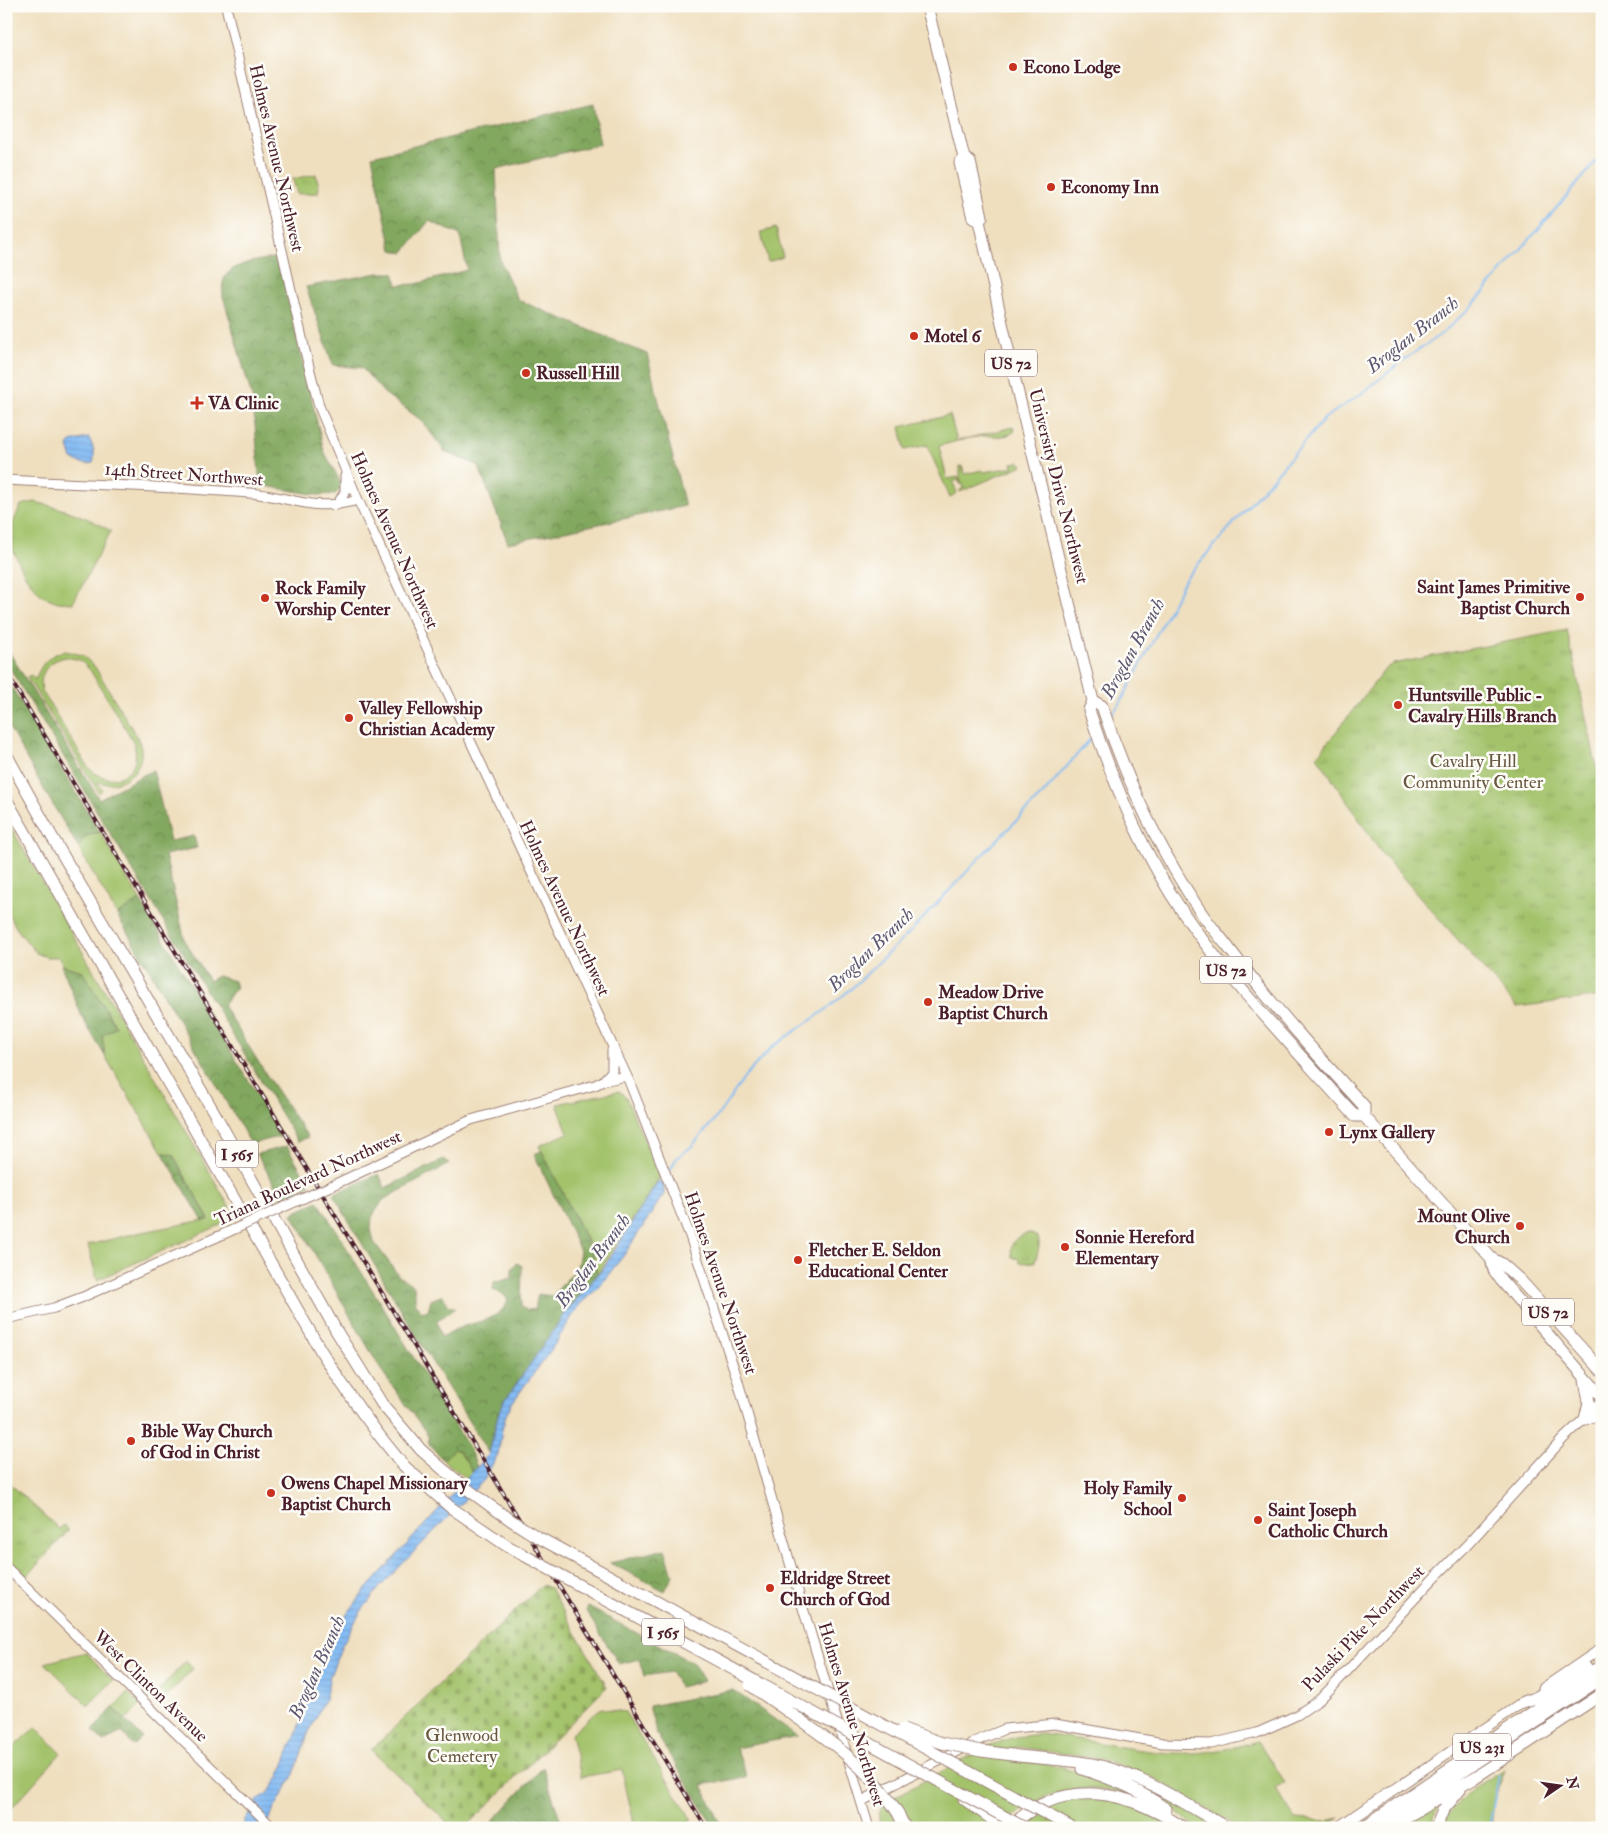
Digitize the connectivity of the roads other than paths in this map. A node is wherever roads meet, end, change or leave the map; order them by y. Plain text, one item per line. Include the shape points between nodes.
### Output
1 (226, 6) edge
2 (927, 6) edge
3 (345, 471) junction
4 (6, 480) edge
5 (358, 500) junction
6 (340, 504) junction
7 (366, 517) junction
8 (1093, 701) junction
9 (6, 754) edge
10 (6, 799) edge
11 (1209, 948) junction
12 (1252, 979) junction
13 (1283, 1035) junction
14 (612, 1048) junction
15 (1322, 1060) junction
16 (627, 1079) junction
17 (599, 1083) junction
18 (1364, 1116) junction
19 (1490, 1258) junction
20 (6, 1318) edge
21 (1600, 1369) edge
22 (1585, 1378) junction
23 (1602, 1397) edge
24 (1602, 1402) edge
25 (1602, 1416) edge
26 (1585, 1419) junction
27 (6, 1567) edge
28 (1602, 1648) edge
29 (709, 1657) junction
30 (1602, 1661) edge
31 (1602, 1665) edge
32 (1602, 1678) edge
33 (1602, 1686) edge
34 (1602, 1694) edge
35 (1523, 1702) junction
36 (862, 1712) junction
37 (1571, 1714) junction
38 (1056, 1761) junction
39 (1477, 1776) junction
40 (936, 1779) junction
41 (1390, 1793) joint
42 (862, 1801) junction
43 (1342, 1825) edge
44 (272, 1827) edge
45 (870, 1828) edge
46 (905, 1828) edge
47 (1004, 1828) edge
48 (1009, 1828) edge
49 (1025, 1828) edge
50 (1072, 1828) edge
51 (1184, 1828) edge
52 (1189, 1828) edge
53 (1228, 1828) edge
54 (1334, 1828) edge
55 (1362, 1828) edge
56 (1381, 1828) edge
57 (1386, 1828) edge
58 (1436, 1828) edge

1 - 3 main road, Holmes Avenue Northwest via 305,351 320,406
2 - 8 highway, University Drive Northwest / US 72 via 964,158 970,162 972,170 982,217 978,221
3 - 5 main road, Holmes Avenue Northwest
3 - 6 main road via 346,492
4 - 6 main road, 14th Street Northwest via 224,490 312,505
5 - 6 main road, 14th Street Northwest
5 - 7 main road, Holmes Avenue Northwest
6 - 7 main road via 358,509
7 - 14 main road, Holmes Avenue Northwest
8 - 11 highway, University Drive Northwest / US 72 via 1089,710 1101,746 1139,836 1170,892
8 - 12 highway, University Drive Northwest / US 72 via 1102,706 1113,739 1171,864 1199,909
9 - 36 highway, I 565, bridge via 370,1386 421,1450 485,1504 534,1535
10 - 29 highway, I 565, bridge via 321,1351 374,1432 450,1507 507,1546
11 - 12 highway via 1217,950 1245,980
11 - 13 highway, University Drive Northwest / US 72
12 - 15 highway, University Drive Northwest / US 72
13 - 15 highway via 1288,1032 1293,1035 1316,1060
13 - 18 highway, University Drive Northwest / US 72 via 1355,1116
14 - 16 main road, Holmes Avenue Northwest
14 - 17 main road via 612,1070
15 - 18 highway, University Drive Northwest / US 72 via 1364,1106
16 - 17 main road, Triana Boulevard Northwest via 604,1087
16 - 42 main road, Holmes Avenue Northwest via 675,1197 737,1378
17 - 20 main road, Triana Boulevard Northwest, bridge via 471,1120 84,1297 54,1308
18 - 19 highway, University Drive Northwest / US 72
19 - 21 highway, University Drive Northwest / US 72 via 1520,1280
19 - 22 highway, University Drive Northwest / US 72 via 1500,1280
22 - 23 highway, University Drive Northwest / US 72
22 - 26 highway via 1589,1402
24 - 26 main road, Pulaski Pike Northwest
25 - 26 highway
26 - 42 main road, Pulaski Pike Northwest via 1335,1684 1319,1700 1297,1714 1257,1733 1211,1744 1163,1743 1055,1724 1005,1729
27 - 44 main road, West Clinton Avenue
28 - 35 main road
29 - 40 highway, I 565, bridge
29 - 46 highway, bridge via 834,1744 863,1769 898,1813
30 - 35 highway
31 - 55 highway, US 231
32 - 56 highway, US 231
33 - 37 highway
34 - 37 highway
35 - 41 main road
36 - 38 highway, bridge via 942,1744
36 - 50 highway, I 565, bridge
37 - 39 highway
38 - 52 highway via 1125,1784 1150,1797
38 - 53 highway via 1094,1765 1139,1779
39 - 57 highway
39 - 58 highway via 1443,1810
40 - 47 highway, bridge
40 - 49 highway, I 565, bridge
41 - 43 highway
42 - 45 main road, Holmes Avenue Northwest
43 - 54 highway
48 - 51 highway via 1022,1816 1047,1802 1084,1793 1102,1793 1150,1808

